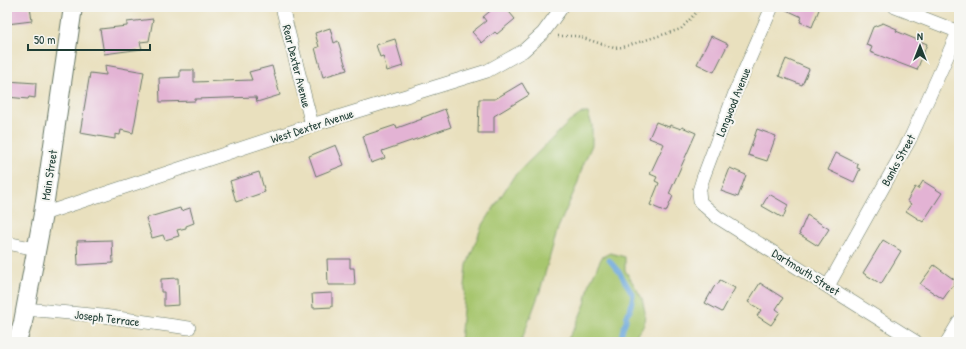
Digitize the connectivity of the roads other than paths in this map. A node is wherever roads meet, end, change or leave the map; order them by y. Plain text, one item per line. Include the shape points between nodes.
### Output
1 (73, 7) edge
2 (282, 7) edge
3 (562, 7) edge
4 (772, 7) edge
5 (895, 7) edge
6 (959, 31) edge
7 (312, 125) junction
8 (699, 199) joint
9 (43, 214) junction
10 (7, 243) edge
11 (36, 249) junction
12 (828, 286) junction
13 (25, 309) junction
14 (959, 322) edge
15 (189, 328) dead end
16 (17, 342) edge
17 (916, 342) edge
18 (947, 342) edge

1 - 9 main road, Main Street
2 - 7 street, Rear Dexter Avenue
3 - 7 street, West Dexter Avenue via 543,33 523,51 487,71
4 - 8 street, Longwood Avenue via 736,90 703,178
5 - 6 street
6 - 12 street, Banks Street via 910,139
7 - 9 street, West Dexter Avenue
8 - 12 street, Dartmouth Street via 718,217
9 - 11 main road, Main Street
10 - 11 street
11 - 13 main road, Main Street
12 - 17 street, Dartmouth Street
13 - 15 street, Joseph Terrace via 103,316
13 - 16 main road, Main Street
14 - 18 street

